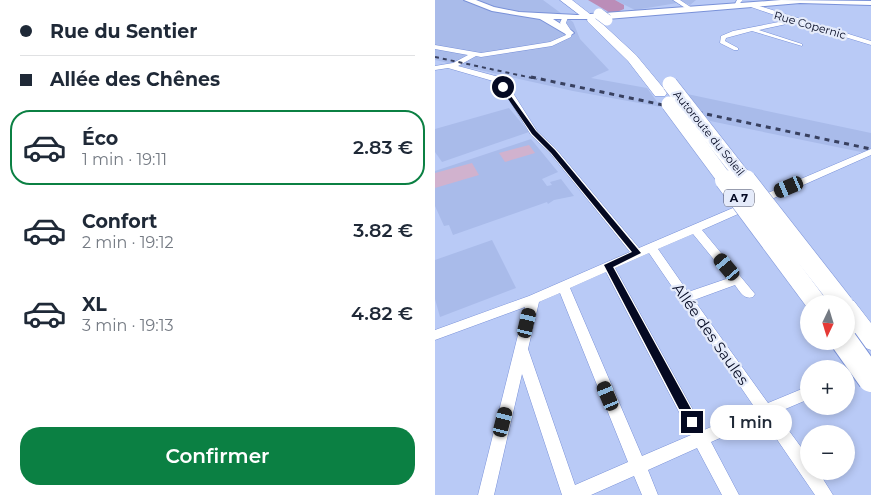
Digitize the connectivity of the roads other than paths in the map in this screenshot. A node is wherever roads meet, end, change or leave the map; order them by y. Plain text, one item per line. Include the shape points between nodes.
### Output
1 (467, 0) edge
2 (565, 0) edge
3 (579, 0) edge
4 (676, 0) edge
5 (802, 0) edge
6 (807, 0) edge
7 (861, 0) edge
8 (871, 2) edge
9 (740, 3) edge
10 (750, 5) junction
11 (692, 10) junction
12 (533, 15) junction
13 (565, 17) junction
14 (595, 17) junction
15 (798, 20) junction
16 (752, 29) junction
17 (569, 33) junction
18 (871, 43) edge
19 (799, 45) dead end
20 (435, 47) edge
21 (736, 49) dead end
22 (473, 55) junction
23 (652, 64) dead end
24 (448, 66) junction
25 (435, 68) edge
26 (665, 85) junction
27 (871, 152) edge
28 (694, 228) junction
29 (644, 250) junction
30 (608, 265) junction
31 (737, 280) junction
32 (563, 286) junction
33 (749, 294) dead end
34 (811, 295) edge
35 (836, 295) edge
36 (685, 298) junction
37 (533, 299) junction
38 (855, 319) edge
39 (435, 335) edge
40 (871, 340) edge
41 (521, 349) junction
42 (851, 350) edge
43 (871, 364) edge
44 (855, 371) edge
45 (871, 378) edge
46 (800, 396) edge
47 (766, 412) junction
48 (701, 439) junction
49 (637, 466) junction
50 (486, 495) edge
51 (571, 495) edge
52 (650, 495) edge
53 (731, 495) edge
54 (825, 495) edge

1 - 12 main road
2 - 14 highway, Autoroute du Soleil / A 7
3 - 14 highway, Autoroute du Soleil / A 7
4 - 11 street
5 - 6 main road
5 - 8 main road
5 - 10 main road
7 - 8 main road
9 - 10 main road
9 - 11 main road
10 - 15 street, Rue Copernic
11 - 13 main road
12 - 13 main road
12 - 17 main road via 548,19
13 - 17 street via 564,25
14 - 23 highway, Autoroute du Soleil / A 7 via 636,46
14 - 26 highway, Autoroute du Soleil / A 7 via 632,58
15 - 16 street
15 - 18 street, Rue Copernic
16 - 19 street
16 - 21 street via 723,37 722,42
17 - 22 street via 562,41 552,44
20 - 22 street
22 - 24 street
24 - 25 street
24 - 29 street, Allée des Saules via 496,79 534,133
26 - 34 highway, Autoroute du Soleil / A 7, bridge
26 - 35 highway, Autoroute du Soleil / A 7, bridge
27 - 28 street
28 - 29 street
28 - 31 street
29 - 30 street
29 - 36 street, Allée des Saules
30 - 32 street
30 - 48 street
31 - 33 street
31 - 36 street
32 - 37 street
32 - 49 street
36 - 47 street, Allée des Saules
37 - 39 street
37 - 41 street
38 - 40 highway
41 - 50 street
41 - 51 street
42 - 45 highway, bridge
43 - 44 street
46 - 47 street
47 - 48 street
47 - 54 street, Allée des Saules
48 - 49 street
48 - 53 street
49 - 51 street
49 - 52 street

